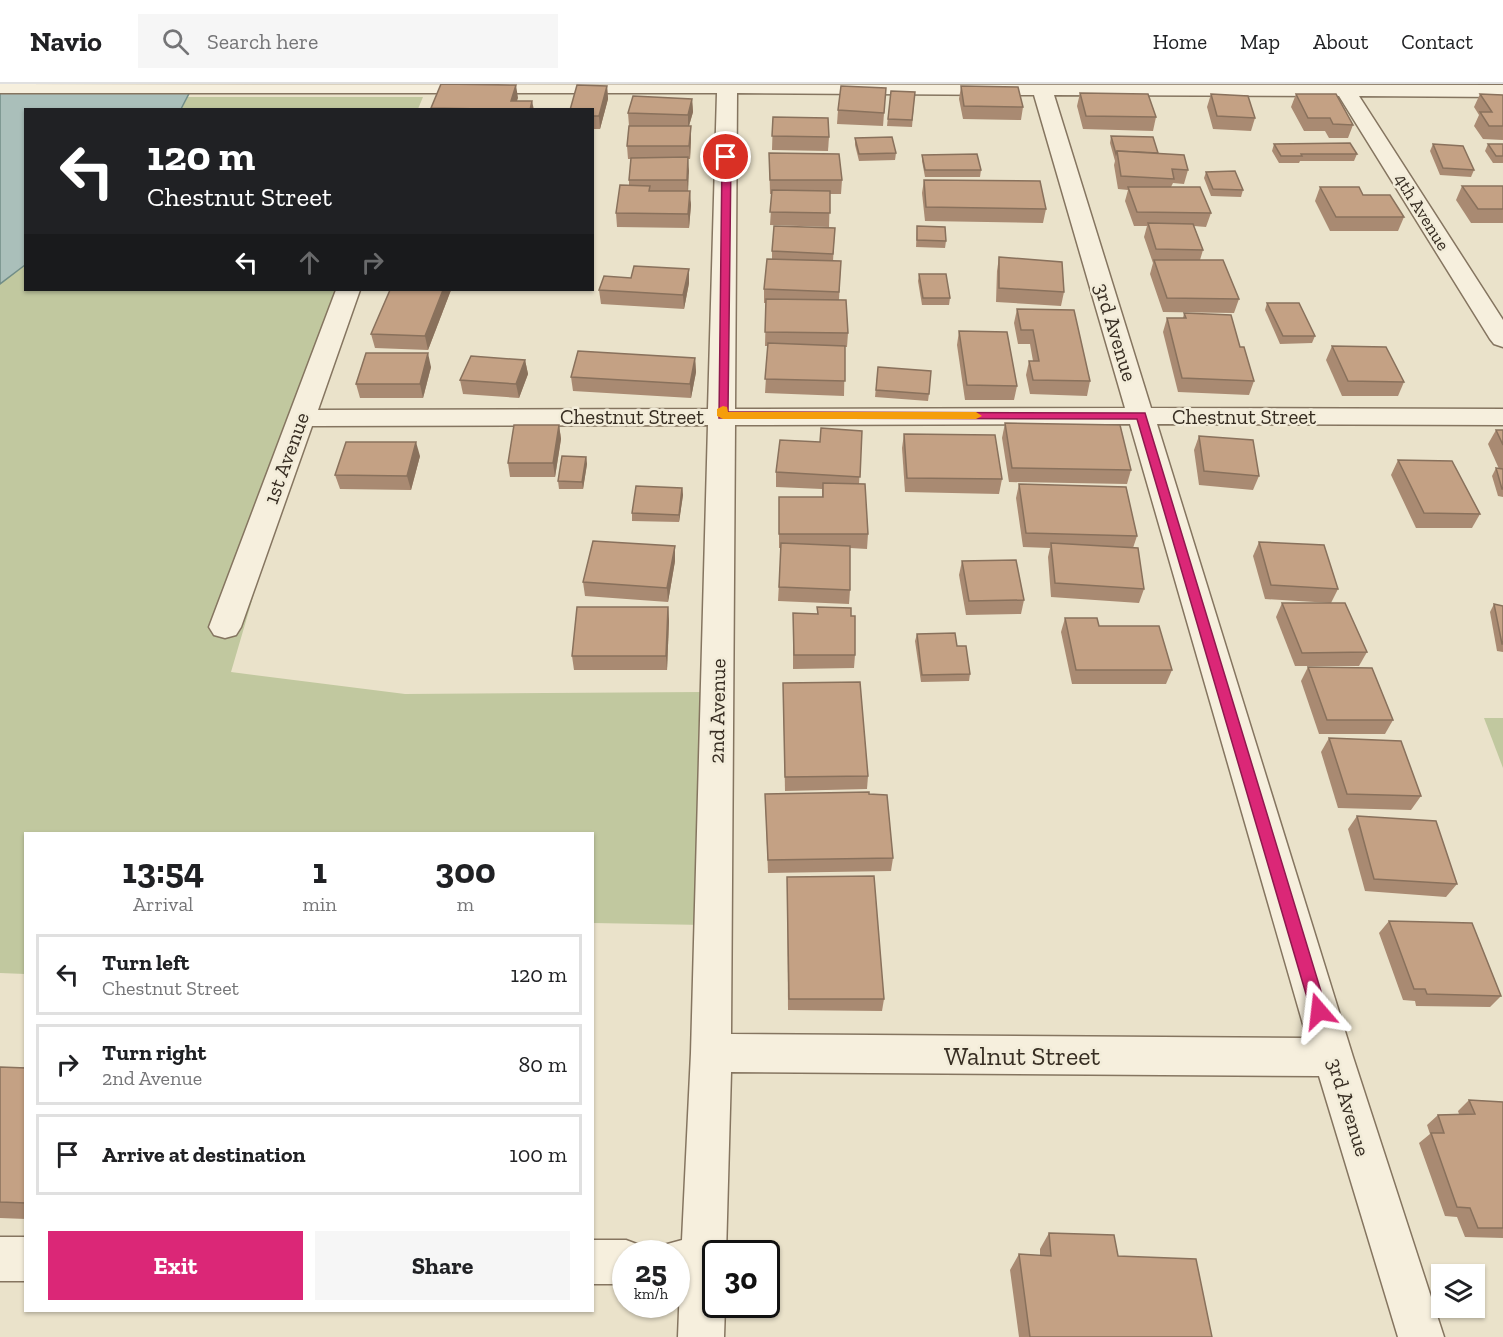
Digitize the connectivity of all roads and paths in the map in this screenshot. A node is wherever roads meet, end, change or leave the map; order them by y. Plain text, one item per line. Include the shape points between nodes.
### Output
1 (727, 85) edge
2 (423, 86) edge
3 (0, 87) edge
4 (1042, 87) edge
5 (1343, 87) edge
6 (1503, 91) edge
7 (415, 108) edge
8 (348, 291) edge
9 (1503, 339) edge
10 (723, 416) junction
11 (1141, 416) junction
12 (1503, 417) edge
13 (301, 418) junction
14 (225, 627) dead end
15 (711, 1053) junction
16 (1333, 1057) junction
17 (0, 1259) edge
18 (24, 1259) edge
19 (594, 1262) edge
20 (612, 1262) edge
21 (690, 1262) edge
22 (701, 1337) edge
23 (1421, 1337) edge

1 - 2 street
1 - 4 street
1 - 10 street, 2nd Avenue
2 - 3 street
2 - 7 street
4 - 5 street
4 - 11 street, 3rd Avenue
5 - 6 street
5 - 9 street, 4th Avenue
8 - 13 street, 1st Avenue
10 - 11 street, Chestnut Street
10 - 13 street, Chestnut Street
10 - 15 street, 2nd Avenue
11 - 12 street, Chestnut Street
11 - 16 street, 3rd Avenue
13 - 14 street, 1st Avenue
15 - 16 street, Walnut Street
15 - 21 street, 2nd Avenue
16 - 23 street, 3rd Avenue
17 - 18 street
19 - 20 street
21 - 22 street, 2nd Avenue

